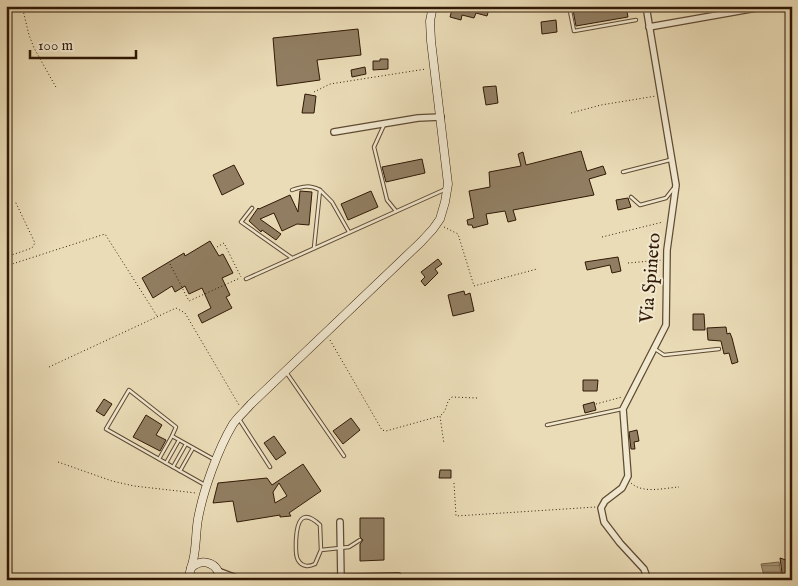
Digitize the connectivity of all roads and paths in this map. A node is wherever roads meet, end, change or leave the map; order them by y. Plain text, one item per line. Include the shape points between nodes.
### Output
1 (22, 6) edge
2 (433, 6) edge
3 (569, 6) edge
4 (646, 6) edge
5 (768, 6) edge
6 (636, 20) dead end
7 (649, 27) junction
8 (434, 67) junction
9 (57, 89) dead end
10 (314, 92) dead end
11 (661, 95) junction
12 (571, 113) dead end
13 (441, 117) junction
14 (384, 124) junction
15 (334, 132) dead end
16 (672, 159) junction
17 (623, 172) dead end
18 (676, 185) junction
19 (448, 189) junction
20 (292, 190) dead end
21 (320, 190) junction
22 (632, 197) dead end
23 (15, 201) dead end
24 (252, 208) dead end
25 (396, 211) junction
26 (671, 220) junction
27 (437, 224) junction
28 (349, 232) junction
29 (602, 237) dead end
30 (217, 246) dead end
31 (314, 248) junction
32 (6, 257) edge
33 (292, 258) junction
34 (667, 259) junction
35 (628, 263) dead end
36 (170, 264) dead end
37 (6, 266) edge
38 (537, 269) dead end
39 (241, 278) junction
40 (246, 279) joint
41 (157, 317) junction
42 (326, 333) junction
43 (654, 348) junction
44 (719, 349) dead end
45 (49, 367) dead end
46 (286, 371) junction
47 (630, 395) junction
48 (477, 398) dead end
49 (596, 404) dead end
50 (623, 409) junction
51 (241, 415) junction
52 (440, 416) junction
53 (547, 425) dead end
54 (172, 436) junction
55 (179, 440) junction
56 (186, 444) junction
57 (444, 444) dead end
58 (193, 448) junction
59 (344, 456) dead end
60 (158, 459) junction
61 (216, 461) junction
62 (58, 462) dead end
63 (166, 463) junction
64 (173, 467) junction
65 (270, 467) dead end
66 (180, 471) junction
67 (628, 476) junction
68 (454, 483) dead end
69 (679, 487) dead end
70 (206, 490) junction
71 (601, 508) junction
72 (340, 522) dead end
73 (360, 540) dead end
74 (196, 544) junction
75 (341, 548) junction
76 (321, 550) junction
77 (208, 562) junction
78 (191, 568) junction
79 (218, 571) junction
80 (398, 576) dead end
81 (237, 579) edge
82 (318, 579) edge
83 (341, 579) edge
84 (188, 580) edge
85 (220, 580) edge
86 (648, 580) edge

1 - 9 path via 34,48
2 - 8 main road via 430,27
3 - 6 lane via 574,31
4 - 7 street, Via Spineto
5 - 7 street
7 - 11 street, Via Spineto
8 - 10 path via 330,84
8 - 13 main road
11 - 12 path
11 - 16 street, Via Spineto
13 - 14 street
13 - 19 main road
14 - 15 street
14 - 25 lane via 374,148 387,200
16 - 17 lane
16 - 18 street, Via Spineto
18 - 22 lane via 666,198 640,205
18 - 26 street, Via Spineto
19 - 25 lane
19 - 27 main road
20 - 21 lane via 312,186
21 - 28 lane via 332,202
21 - 31 lane
23 - 32 path via 35,243 32,248
24 - 33 lane via 241,222
25 - 28 lane
26 - 29 path
26 - 34 street, Via Spineto
27 - 38 path via 458,234 474,286
27 - 42 main road
28 - 31 lane
30 - 39 path via 224,242
31 - 33 lane
33 - 40 lane
34 - 35 path
34 - 43 street, Via Spineto via 666,326
36 - 39 path via 189,301
37 - 41 path via 106,234
39 - 40 path
41 - 45 path
41 - 51 path via 176,308 185,313
42 - 46 main road
42 - 52 path via 382,430
43 - 44 lane via 664,355
43 - 47 street, Via Spineto
46 - 51 main road
46 - 59 lane
47 - 49 path
47 - 50 street, Via Spineto
48 - 52 path via 452,397
50 - 53 lane
50 - 67 street
51 - 61 main road
51 - 65 lane
52 - 57 path
54 - 55 lane
54 - 60 lane
54 - 60 lane via 176,428 129,390 106,428
55 - 56 lane
55 - 63 lane
56 - 58 lane
56 - 64 lane
58 - 61 lane
58 - 66 lane
60 - 63 lane
61 - 70 main road
62 - 70 path via 134,486
63 - 64 lane
64 - 66 lane
66 - 70 lane
67 - 69 path via 636,488
67 - 71 street via 622,488
68 - 71 path via 456,516
70 - 74 main road
71 - 86 street via 604,522 644,569
72 - 75 street
73 - 75 lane via 350,547
74 - 77 main road
74 - 78 main road
75 - 76 lane
75 - 83 street
76 - 76 lane via 315,564 308,567 297,560 296,526 300,520 312,518 320,525
77 - 78 main road via 199,562
77 - 79 main road
78 - 84 main road
79 - 81 street
79 - 85 main road
80 - 83 street
81 - 82 street
82 - 83 street

